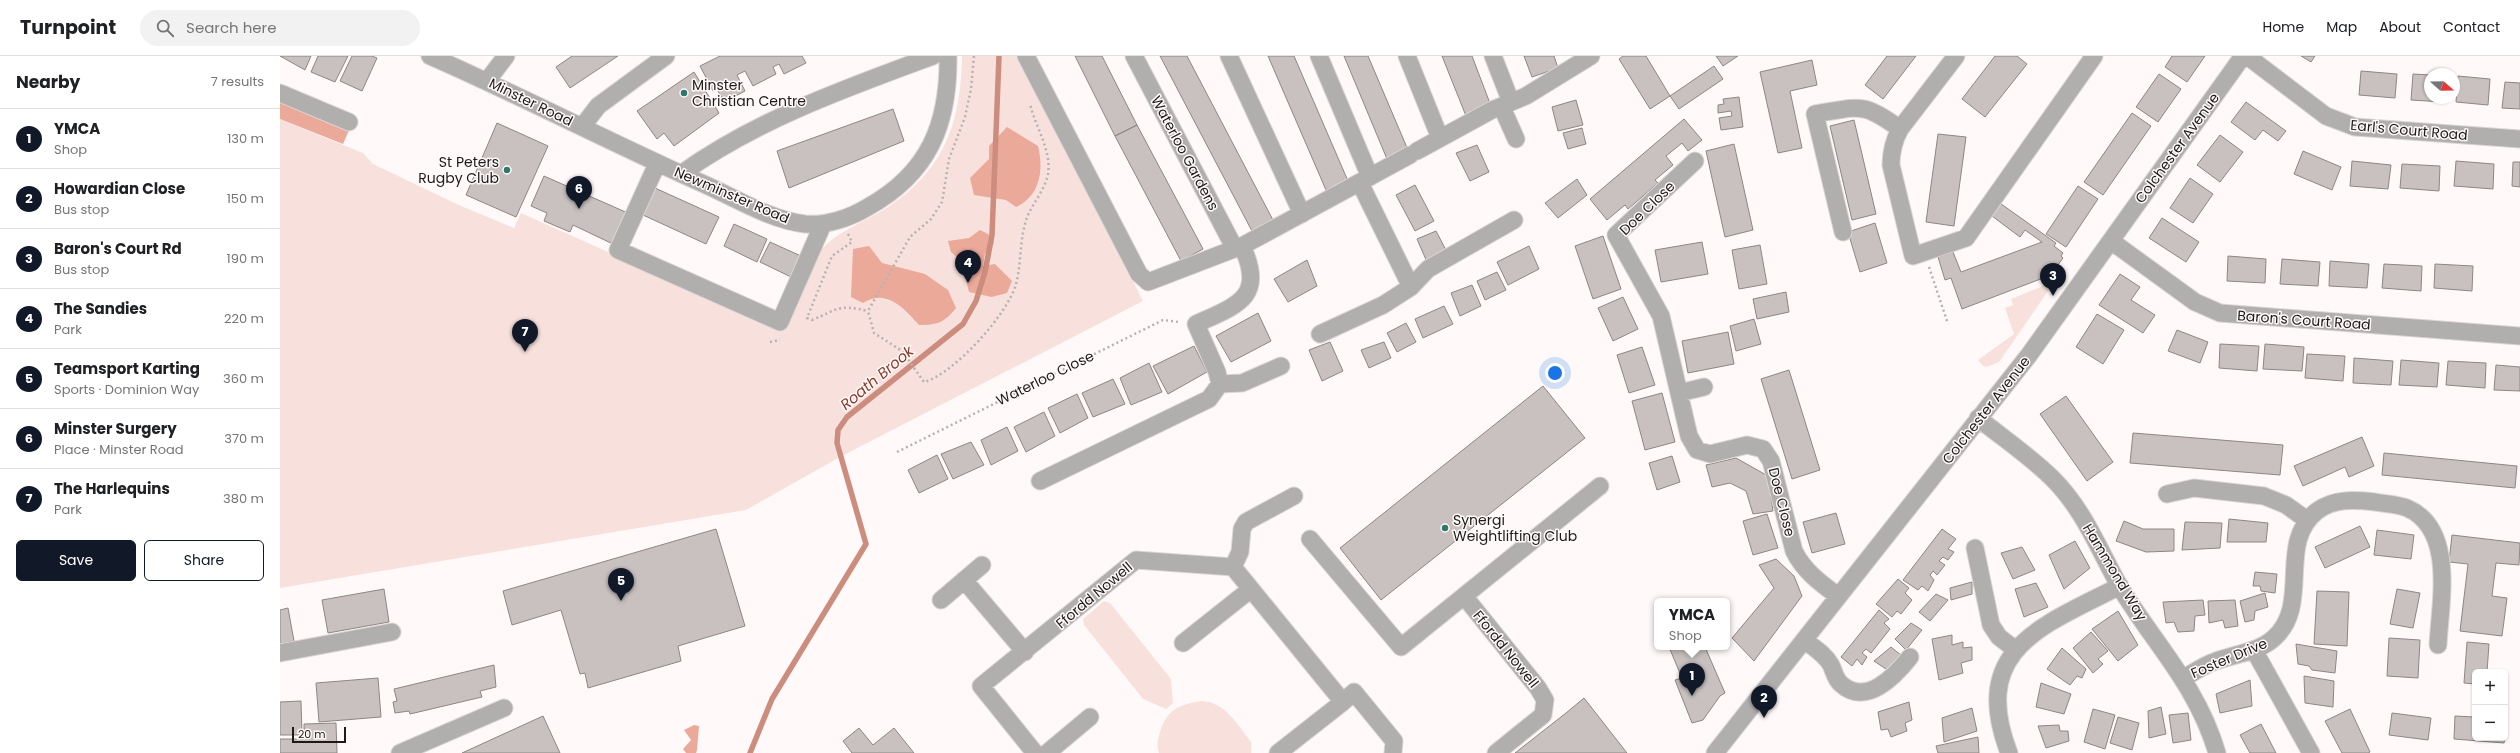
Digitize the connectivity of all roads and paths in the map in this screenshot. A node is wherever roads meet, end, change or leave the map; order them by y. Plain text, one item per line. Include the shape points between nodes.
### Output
1 (430, 56) edge
2 (506, 56) edge
3 (666, 56) edge
4 (933, 56) edge
5 (948, 56) edge
6 (974, 56) edge
7 (1026, 56) edge
8 (1134, 56) edge
9 (1229, 56) edge
10 (1319, 56) edge
11 (1407, 56) edge
12 (1492, 56) edge
13 (1956, 56) edge
14 (2094, 56) edge
15 (1589, 57) edge
16 (2241, 57) edge
17 (488, 81) junction
18 (280, 93) edge
19 (1029, 99) dead end
20 (1507, 104) junction
21 (349, 122) dead end
22 (582, 127) junction
23 (1900, 129) junction
24 (1440, 138) junction
25 (1516, 139) dead end
26 (2520, 139) edge
27 (630, 152) joint
28 (1695, 161) dead end
29 (657, 164) junction
30 (681, 174) junction
31 (1365, 180) junction
32 (1302, 214) junction
33 (1514, 220) dead end
34 (823, 224) junction
35 (847, 232) dead end
36 (1843, 232) dead end
37 (2110, 241) junction
38 (1238, 248) junction
39 (1918, 254) junction
40 (1410, 287) junction
41 (868, 311) junction
42 (1196, 324) junction
43 (1948, 324) dead end
44 (1320, 334) dead end
45 (2520, 336) edge
46 (1281, 366) dead end
47 (1220, 384) junction
48 (1704, 386) dead end
49 (1679, 393) junction
50 (1978, 418) junction
51 (896, 452) dead end
52 (1040, 481) dead end
53 (1600, 486) dead end
54 (2167, 494) dead end
55 (1294, 496) dead end
56 (2308, 520) junction
57 (1310, 538) dead end
58 (1975, 548) dead end
59 (982, 565) dead end
60 (1233, 567) junction
61 (964, 580) junction
62 (2120, 586) junction
63 (1251, 589) junction
64 (1464, 596) junction
65 (1838, 596) junction
66 (940, 600) dead end
67 (392, 632) dead end
68 (1804, 640) junction
69 (1183, 643) dead end
70 (2438, 645) dead end
71 (2016, 650) junction
72 (2254, 650) junction
73 (1025, 652) junction
74 (280, 653) edge
75 (1910, 657) dead end
76 (2184, 678) junction
77 (1343, 702) junction
78 (504, 708) dead end
79 (1090, 717) dead end
80 (400, 753) edge
81 (1035, 753) edge
82 (1047, 753) edge
83 (1278, 753) edge
84 (1393, 753) edge
85 (1496, 753) edge
86 (1715, 753) edge
87 (2009, 753) edge
88 (2217, 753) edge
89 (2311, 753) edge

1 - 17 street, Minster Road
2 - 17 street
3 - 22 street via 598,106
4 - 30 street via 824,98 758,127 703,158
5 - 34 street, Newminster Road via 949,84 946,108 920,165 886,198 862,211
6 - 41 path via 972,89 965,117 949,158 942,202 930,219 910,237
7 - 38 street via 1139,274 1148,282
8 - 38 street, Waterloo Gardens
9 - 32 street
10 - 31 street
11 - 24 street
12 - 20 street via 1509,97
13 - 23 street
14 - 39 street via 1966,238
15 - 20 street via 1526,96
16 - 26 street, Earl's Court Road via 2326,116 2355,127
16 - 37 street, Colchester Avenue
17 - 22 street, Minster Road
18 - 21 street
19 - 41 path via 1047,153 1048,174 1028,215 1022,235 1016,285 989,328 964,357 932,380 924,382 902,352 874,333
20 - 24 street
20 - 25 street via 1504,112
22 - 27 street, Minster Road
23 - 36 street via 1878,113 1861,106 1815,114
23 - 39 street via 1894,141 1891,165
24 - 31 street
27 - 29 street, Newminster Road
28 - 49 street, Doe Close via 1616,235 1661,316
29 - 30 street, Newminster Road
29 - 34 street via 618,250 780,322
30 - 34 street, Newminster Road via 778,217 805,224
31 - 32 street
31 - 40 street
32 - 38 street
33 - 40 street via 1428,269
35 - 41 path via 852,242 832,256 807,318 812,320 826,311 843,306
37 - 45 street, Baron's Court Road via 2195,302 2220,313
37 - 50 street, Colchester Avenue via 2029,355
38 - 42 street via 1252,271 1248,291 1243,299 1230,308
39 - 43 path
40 - 44 street via 1383,305
42 - 47 street
42 - 51 path, Waterloo Close via 1163,320
46 - 47 street via 1242,383
47 - 52 street via 1209,399
48 - 49 street
49 - 65 street, Doe Close via 1689,436 1697,450 1710,454 1747,445 1763,449 1771,461 1799,562
50 - 62 street, Hammond Way via 2054,480 2088,525
50 - 65 street, Colchester Avenue
53 - 64 street
54 - 56 street via 2194,488 2264,496 2286,505
55 - 60 street via 1246,522 1242,529 1240,552
56 - 70 street, Foster Drive via 2329,504 2355,500 2407,508 2428,524 2437,537 2441,570
56 - 72 street, Foster Drive via 2298,540 2289,618 2274,638
57 - 64 street via 1402,647
58 - 71 street via 1992,625 1998,637
59 - 61 street
60 - 63 street
60 - 73 street, Ffordd Nowell via 1136,560
61 - 66 street
61 - 73 street
62 - 71 street via 2044,626
62 - 76 street, Hammond Way
63 - 69 street
63 - 77 street
64 - 85 street, Ffordd Nowell via 1545,700 1543,715
65 - 68 street, Colchester Avenue
67 - 74 street
68 - 75 street via 1826,658 1840,684 1858,691 1886,683
68 - 86 street, Colchester Avenue
71 - 87 street via 2001,673 1997,693 2000,730
72 - 76 street, Foster Drive via 2212,662
72 - 89 street
73 - 81 street, Ffordd Nowell via 981,686
76 - 88 street, Hammond Way via 2202,711
77 - 83 street
77 - 84 street via 1354,692 1394,741
78 - 80 street
79 - 82 street

